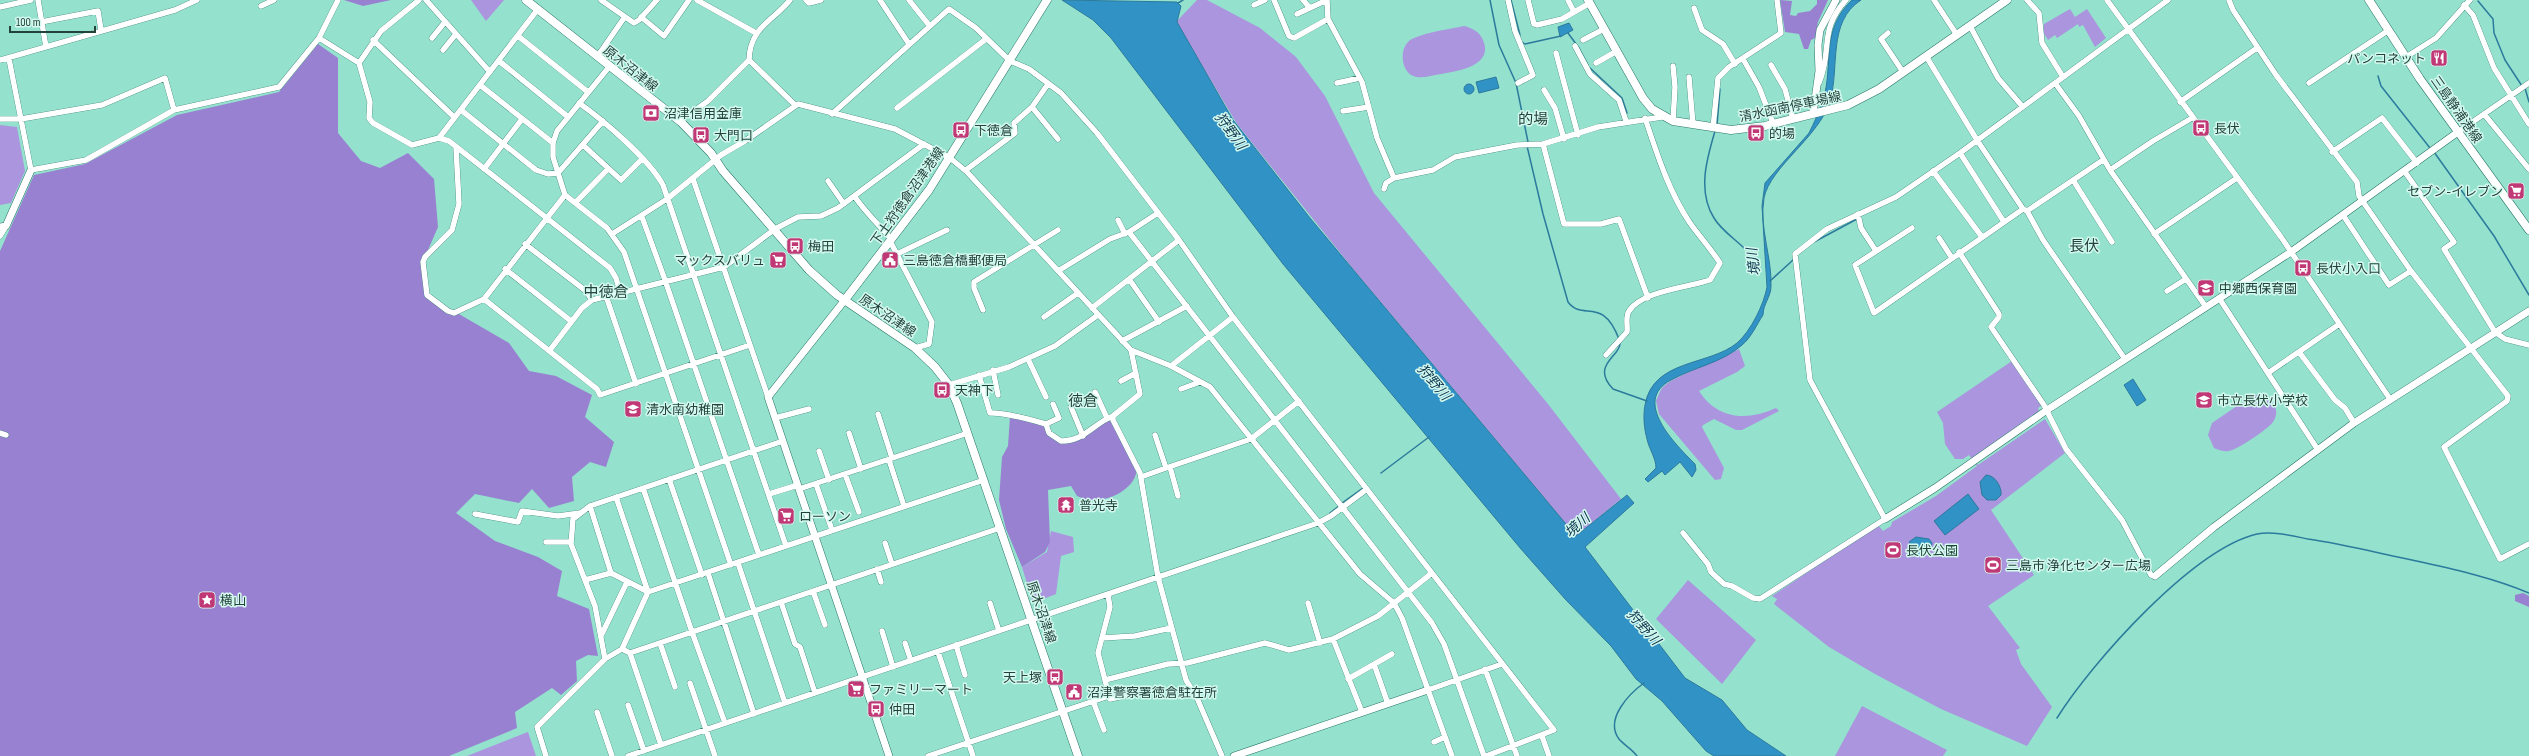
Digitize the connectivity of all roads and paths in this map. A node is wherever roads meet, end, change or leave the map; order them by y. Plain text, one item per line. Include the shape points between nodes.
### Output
1 (31, 0) edge
2 (38, 0) edge
3 (197, 0) edge
4 (274, 0) edge
5 (338, 0) edge
6 (419, 0) edge
7 (426, 0) edge
8 (526, 0) edge
9 (601, 0) edge
10 (657, 0) edge
11 (689, 0) edge
12 (697, 0) edge
13 (790, 0) edge
14 (806, 0) edge
15 (821, 0) edge
16 (880, 0) edge
17 (909, 0) edge
18 (1047, 0) edge
19 (1265, 0) edge
20 (1274, 0) edge
21 (1303, 0) edge
22 (1327, 0) edge
23 (1508, 0) edge
24 (1528, 0) edge
25 (1568, 0) edge
26 (1777, 0) edge
27 (1836, 0) edge
28 (1846, 0) edge
29 (1934, 0) edge
30 (2007, 0) edge
31 (2028, 0) edge
32 (2107, 0) edge
33 (2168, 0) edge
34 (2228, 0) edge
35 (2369, 0) edge
36 (2470, 0) edge
37 (1589, 2) edge
38 (1254, 5) dead end
39 (2464, 5) junction
40 (261, 6) dead end
41 (0, 7) edge
42 (1310, 8) junction
43 (1694, 8) dead end
44 (538, 9) junction
45 (1574, 12) junction
46 (1297, 14) dead end
47 (642, 17) junction
48 (624, 18) junction
49 (1328, 19) junction
50 (41, 22) junction
51 (445, 22) junction
52 (930, 25) junction
53 (1970, 26) junction
54 (2127, 27) junction
55 (1604, 28) junction
56 (102, 30) junction
57 (2389, 30) junction
58 (756, 33) junction
59 (1888, 33) dead end
60 (456, 34) junction
61 (1957, 35) junction
62 (518, 36) junction
63 (319, 38) junction
64 (432, 38) dead end
65 (986, 38) junction
66 (373, 40) junction
67 (1583, 40) dead end
68 (909, 44) junction
69 (1575, 46) dead end
70 (46, 47) junction
71 (2257, 48) junction
72 (443, 50) dead end
73 (1617, 51) junction
74 (1556, 53) dead end
75 (1926, 56) junction
76 (2406, 57) junction
77 (597, 58) junction
78 (9, 59) junction
79 (1743, 59) junction
80 (0, 60) edge
81 (749, 60) junction
82 (499, 61) junction
83 (1010, 61) junction
84 (359, 63) junction
85 (1596, 63) dead end
86 (1735, 64) junction
87 (1772, 65) dead end
88 (1673, 66) dead end
89 (609, 67) junction
90 (490, 72) junction
91 (1903, 72) junction
92 (2061, 75) junction
93 (1689, 77) dead end
94 (1360, 78) junction
95 (1337, 83) dead end
96 (1518, 83) dead end
97 (2055, 83) junction
98 (2309, 83) dead end
99 (2529, 83) edge
100 (1048, 84) junction
101 (480, 85) junction
102 (1817, 88) junction
103 (1544, 90) dead end
104 (588, 92) junction
105 (2510, 96) junction
106 (2180, 102) junction
107 (578, 103) junction
108 (795, 105) junction
109 (1369, 106) junction
110 (2022, 106) junction
111 (1032, 107) junction
112 (897, 108) dead end
113 (174, 110) junction
114 (461, 110) junction
115 (1342, 111) dead end
116 (1815, 113) junction
117 (832, 114) junction
118 (2484, 114) junction
119 (567, 116) junction
120 (454, 117) junction
121 (1662, 117) junction
122 (1645, 118) junction
123 (2192, 118) junction
124 (0, 119) edge
125 (522, 119) junction
126 (1793, 119) junction
127 (21, 120) junction
128 (603, 121) junction
129 (1626, 121) junction
130 (1673, 121) junction
131 (681, 122) junction
132 (1773, 123) junction
133 (2529, 124) edge
134 (1693, 125) junction
135 (1713, 128) junction
136 (2458, 132) junction
137 (1578, 135) junction
138 (439, 138) junction
139 (1564, 139) junction
140 (1058, 140) dead end
141 (1976, 140) junction
142 (553, 143) junction
143 (503, 144) junction
144 (924, 144) junction
145 (1543, 144) junction
146 (583, 145) junction
147 (456, 147) junction
148 (2332, 152) junction
149 (1960, 153) junction
150 (950, 158) junction
151 (642, 159) junction
152 (716, 159) junction
153 (2103, 160) junction
154 (2417, 163) junction
155 (608, 168) junction
156 (484, 169) junction
157 (2529, 169) edge
158 (31, 170) junction
159 (966, 170) junction
160 (2110, 170) junction
161 (1934, 171) junction
162 (2405, 172) junction
163 (558, 173) junction
164 (1394, 178) junction
165 (2237, 178) junction
166 (693, 179) junction
167 (2073, 180) junction
168 (828, 181) dead end
169 (1384, 189) dead end
170 (565, 194) junction
171 (855, 196) junction
172 (667, 199) junction
173 (2363, 201) junction
174 (575, 203) junction
175 (844, 204) junction
176 (2025, 210) junction
177 (1158, 213) junction
178 (1858, 214) junction
179 (2343, 215) junction
180 (546, 217) junction
181 (642, 217) junction
182 (1118, 220) dead end
183 (2004, 222) junction
184 (3, 227) edge
185 (1912, 228) dead end
186 (775, 229) junction
187 (947, 230) dead end
188 (1058, 230) dead end
189 (2529, 230) edge
190 (1127, 233) junction
191 (612, 234) junction
192 (2154, 234) junction
193 (0, 236) edge
194 (1982, 237) junction
195 (1939, 238) dead end
196 (891, 240) junction
197 (1179, 240) junction
198 (2112, 242) dead end
199 (525, 244) junction
200 (1033, 244) junction
201 (1876, 251) junction
202 (1959, 252) junction
203 (2291, 252) junction
204 (897, 254) junction
205 (1952, 258) junction
206 (1151, 261) junction
207 (724, 267) junction
208 (505, 269) junction
209 (1058, 271) junction
210 (2411, 271) junction
211 (694, 273) junction
212 (1129, 279) junction
213 (2186, 279) junction
214 (665, 280) junction
215 (637, 288) junction
216 (2167, 291) dead end
217 (620, 292) junction
218 (1078, 293) junction
219 (606, 296) junction
220 (1648, 298) junction
221 (2219, 298) junction
222 (484, 299) junction
223 (592, 300) junction
224 (844, 301) junction
225 (1187, 306) junction
226 (2206, 307) junction
227 (1092, 308) junction
228 (983, 310) dead end
229 (2529, 311) edge
230 (1098, 315) junction
231 (1044, 317) dead end
232 (1234, 317) junction
233 (571, 321) junction
234 (1158, 322) junction
235 (2338, 325) junction
236 (2495, 332) junction
237 (1209, 335) junction
238 (1122, 341) junction
239 (750, 345) junction
240 (2529, 346) edge
241 (915, 348) junction
242 (2469, 348) junction
243 (550, 350) junction
244 (1131, 350) junction
245 (2299, 352) junction
246 (721, 355) junction
247 (1606, 355) dead end
248 (1028, 359) junction
249 (2125, 359) junction
250 (694, 364) junction
251 (1171, 366) junction
252 (993, 370) junction
253 (1136, 373) junction
254 (2268, 373) junction
255 (666, 374) junction
256 (980, 375) junction
257 (1121, 381) dead end
258 (1200, 382) junction
259 (636, 384) junction
260 (949, 385) junction
261 (1181, 389) dead end
262 (1095, 392) dead end
263 (998, 395) dead end
264 (768, 397) junction
265 (1046, 397) dead end
266 (2390, 399) junction
267 (1299, 401) junction
268 (1053, 404) dead end
269 (1071, 407) dead end
270 (809, 409) dead end
271 (2047, 410) junction
272 (878, 414) dead end
273 (1110, 417) junction
274 (775, 418) junction
275 (1275, 420) junction
276 (2354, 423) junction
277 (1046, 424) junction
278 (849, 433) dead end
279 (968, 433) junction
280 (1155, 435) dead end
281 (1083, 436) junction
282 (1251, 439) junction
283 (783, 442) junction
284 (2318, 450) junction
285 (754, 451) junction
286 (819, 451) dead end
287 (890, 459) junction
288 (727, 460) junction
289 (1168, 468) junction
290 (698, 469) junction
291 (861, 469) junction
292 (846, 474) junction
293 (1141, 477) junction
294 (669, 479) junction
295 (829, 480) junction
296 (984, 480) junction
297 (816, 484) junction
298 (799, 487) junction
299 (643, 488) junction
300 (1367, 489) junction
301 (769, 494) junction
302 (1178, 496) dead end
303 (616, 497) junction
304 (590, 506) junction
305 (904, 506) junction
306 (1342, 508) junction
307 (859, 512) dead end
308 (581, 513) junction
309 (475, 514) dead end
310 (1885, 518) junction
311 (1318, 523) junction
312 (1000, 528) junction
313 (832, 530) junction
314 (1683, 533) dead end
315 (814, 536) junction
316 (546, 542) dead end
317 (571, 542) junction
318 (885, 543) dead end
319 (2529, 544) edge
320 (786, 546) junction
321 (759, 555) junction
322 (738, 563) junction
323 (892, 564) junction
324 (731, 565) junction
325 (877, 569) junction
326 (1432, 573) junction
327 (611, 574) junction
328 (705, 574) junction
329 (2155, 576) joint
330 (1158, 577) junction
331 (585, 580) junction
332 (627, 582) junction
333 (881, 582) dead end
334 (676, 584) junction
335 (831, 585) junction
336 (813, 591) junction
337 (648, 592) junction
338 (1408, 593) junction
339 (1108, 595) junction
340 (781, 602) junction
341 (990, 603) dead end
342 (1308, 603) dead end
343 (1394, 603) junction
344 (754, 612) junction
345 (1032, 620) junction
346 (724, 622) junction
347 (825, 625) dead end
348 (1171, 628) junction
349 (882, 631) dead end
350 (999, 631) junction
351 (692, 632) junction
352 (601, 636) junction
353 (1102, 638) junction
354 (1333, 639) junction
355 (660, 643) junction
356 (905, 643) dead end
357 (1320, 643) junction
358 (956, 645) junction
359 (622, 649) junction
360 (938, 652) junction
361 (630, 653) junction
362 (1392, 654) dead end
363 (605, 659) junction
364 (911, 661) junction
365 (1182, 663) junction
366 (1374, 664) junction
367 (1502, 664) junction
368 (893, 667) junction
369 (1486, 670) junction
370 (966, 675) dead end
371 (862, 677) junction
372 (1348, 679) junction
373 (1457, 679) junction
374 (1105, 680) junction
375 (690, 683) dead end
376 (675, 687) dead end
377 (1428, 690) junction
378 (815, 693) junction
379 (1108, 694) junction
380 (1133, 694) dead end
381 (1093, 701) junction
382 (785, 703) junction
383 (1388, 704) junction
384 (628, 705) dead end
385 (1063, 711) junction
386 (597, 712) dead end
387 (1362, 712) junction
388 (754, 714) junction
389 (725, 723) junction
390 (706, 730) junction
391 (1104, 730) dead end
392 (1542, 736) junction
393 (1445, 737) junction
394 (1434, 742) dead end
395 (968, 743) junction
396 (661, 745) junction
397 (1513, 746) junction
398 (644, 751) junction
399 (546, 756) edge
400 (612, 756) edge
401 (628, 756) edge
402 (715, 756) edge
403 (889, 756) edge
404 (928, 756) edge
405 (973, 756) edge
406 (1078, 756) edge
407 (1222, 756) edge
408 (1234, 756) edge
409 (1452, 756) edge
410 (1485, 756) edge
411 (1517, 756) edge
412 (1549, 756) edge

1 - 41 street
2 - 50 street
3 - 56 street via 175,10
4 - 40 street
5 - 63 street
6 - 66 street
7 - 51 street
8 - 44 main road, 原木沼津線
9 - 48 street
10 - 47 street
11 - 47 street via 664,36
12 - 58 street
13 - 58 street
14 - 15 street via 809,3
16 - 68 street
17 - 52 street
18 - 83 main road, 下土狩徳倉沼津港線
19 - 38 street
20 - 49 street via 1289,36 1294,38
21 - 42 street
22 - 42 street
22 - 49 street
23 - 96 street via 1515,31 1534,75
24 - 45 street via 1534,24 1562,19
25 - 45 street
26 - 79 street via 1781,33
27 - 102 street via 1820,30
28 - 102 street via 1828,28 1824,71
29 - 61 street
30 - 53 main road, 清水函南停車場線
31 - 92 street via 2039,13 2042,42
32 - 54 street
33 - 54 street
34 - 71 street
35 - 57 main road, 三島静浦港線
36 - 39 street
37 - 45 street
37 - 55 main road, 清水函南停車場線
39 - 76 street via 2436,38
39 - 105 street via 2473,15 2494,68
42 - 46 street
43 - 86 street via 1702,30 1723,44
44 - 62 street
44 - 77 main road, 原木沼津線
47 - 48 street via 634,23
48 - 77 street
49 - 94 street
50 - 56 street via 98,11
50 - 70 street
51 - 60 street
51 - 64 street
52 - 65 street via 949,9
52 - 68 street
53 - 61 main road, 清水函南停車場線
53 - 110 street via 1998,78
54 - 92 street
54 - 106 street
55 - 67 street
55 - 73 main road, 清水函南停車場線
56 - 70 street
57 - 76 main road, 三島静浦港線
57 - 98 street
58 - 81 street
59 - 91 street via 1880,39
60 - 72 street
60 - 90 street
61 - 75 main road, 清水函南停車場線
62 - 82 street
62 - 104 street
63 - 84 street
63 - 113 street via 279,87
65 - 83 street
65 - 112 street
66 - 84 street
66 - 120 street
68 - 117 street
69 - 129 street via 1590,74 1619,100
70 - 78 street
71 - 106 street
71 - 148 street
73 - 85 street
73 - 121 main road, 清水函南停車場線 via 1643,98
74 - 137 street
75 - 91 main road, 清水函南停車場線
75 - 141 street
76 - 136 main road, 三島静浦港線
77 - 89 main road, 原木沼津線
78 - 80 street
78 - 127 street
79 - 86 street
79 - 132 street via 1759,87
81 - 108 street
81 - 131 street via 708,101 690,114 687,113
82 - 90 street
82 - 119 street
83 - 100 street via 1029,69
83 - 150 main road, 下土狩徳倉沼津港線
84 - 138 street via 373,123 412,145
86 - 135 street via 1724,70 1717,80
87 - 126 street via 1785,89
88 - 130 street
89 - 104 street
89 - 131 main road, 原木沼津線
90 - 101 street
91 - 116 main road, 清水函南停車場線 via 1863,99
92 - 97 street
93 - 134 street
94 - 95 street
94 - 109 street
97 - 110 street
97 - 153 street via 2079,116
99 - 105 street
100 - 111 street
100 - 177 street via 1061,93 1080,113
101 - 114 street
101 - 125 street
102 - 116 street
103 - 139 street via 1555,108
104 - 107 street
105 - 118 street
105 - 133 street
106 - 123 street
107 - 119 street
107 - 128 street
108 - 117 street
108 - 152 street
109 - 115 street
109 - 164 street via 1377,138
110 - 141 street
111 - 140 street
111 - 159 street via 1014,123 1015,133
113 - 127 street via 165,78 102,105
113 - 158 street via 86,160
114 - 120 street
114 - 143 street
116 - 126 main road, 清水函南停車場線
117 - 144 street via 895,129
118 - 136 street
118 - 157 street
119 - 142 street
120 - 138 street
121 - 122 street
121 - 130 main road, 清水函南停車場線
122 - 129 street
122 - 220 street via 1660,162 1678,201 1690,223 1720,263 1710,280 1666,290
123 - 160 street
123 - 165 street
124 - 127 street
125 - 142 street
125 - 143 street
126 - 132 main road, 清水函南停車場線
127 - 158 street
128 - 146 street
128 - 151 street
129 - 137 street via 1598,127
130 - 134 main road, 清水函南停車場線
131 - 152 main road, 原木沼津線
132 - 135 main road, 清水函南停車場線 via 1741,130
134 - 135 main road, 清水函南停車場線
136 - 154 street
136 - 189 main road, 三島静浦港線
137 - 139 street
138 - 147 street via 445,138
139 - 145 street
141 - 149 street
141 - 176 street
142 - 163 street via 553,157
143 - 156 street
143 - 163 street via 536,170 548,174
144 - 150 street
144 - 171 street
145 - 164 street via 1522,145 1455,157 1433,170
145 - 220 street via 1564,224 1601,224 1619,219
146 - 155 street
146 - 163 street
147 - 156 street
147 - 222 street via 459,204 452,230 425,256 423,262 427,295 454,313
148 - 154 street via 2382,118
148 - 173 street via 2357,182 2359,196
149 - 161 street
149 - 183 street
150 - 159 street
150 - 196 main road, 下土狩徳倉沼津港線
151 - 155 street via 620,180
151 - 172 street via 656,172
152 - 166 street
152 - 186 main road, 原木沼津線 via 723,171
153 - 160 street
153 - 167 street
154 - 162 street
155 - 174 street
156 - 180 street
158 - 184 street
159 - 200 street
160 - 192 street
161 - 178 street via 1896,197
161 - 194 street
162 - 173 street
162 - 236 street via 2454,242 2444,249
163 - 170 street
164 - 169 street via 1386,183
165 - 192 street
165 - 203 street
166 - 172 street
166 - 207 street
167 - 176 street
167 - 198 street
168 - 175 street
170 - 174 street
170 - 180 street
171 - 175 street
171 - 196 street via 868,216 875,220
172 - 181 street
172 - 211 street
173 - 179 street
173 - 210 street
174 - 191 street
175 - 186 street via 824,215 800,217
176 - 183 street
176 - 249 street
177 - 190 street
177 - 197 street
178 - 201 street via 1861,228
178 - 310 street via 1827,229 1800,248 1795,254 1796,268 1810,380
179 - 203 street
179 - 210 street via 2389,285
180 - 199 street
180 - 217 street via 610,268
181 - 191 street
181 - 214 street
182 - 190 street
183 - 194 street
184 - 193 street
185 - 201 street
186 - 207 street
186 - 224 main road, 原木沼津線 via 809,270
187 - 204 street
188 - 200 street
190 - 206 street
190 - 209 street via 1110,239
191 - 215 street via 624,252
192 - 213 street
194 - 202 street
195 - 205 street
196 - 204 street
196 - 224 main road, 下土狩徳倉沼津港線
197 - 206 street
197 - 232 street
199 - 208 street
199 - 223 street via 586,291
200 - 209 street
200 - 228 street via 974,282
201 - 205 street via 1855,265 1874,313 1930,276
202 - 205 street
202 - 271 street via 1999,314 1991,327
203 - 221 street
203 - 235 street
204 - 241 street via 932,322 929,344
206 - 212 street
206 - 225 street
207 - 211 street
207 - 239 street
208 - 222 street
208 - 233 street
209 - 218 street
210 - 242 street
211 - 214 street
211 - 246 street
212 - 227 street
212 - 234 street
213 - 216 street
213 - 226 street
214 - 215 street
214 - 250 street
215 - 217 street
215 - 255 street
217 - 219 street
218 - 227 street
218 - 231 street
219 - 223 street
219 - 259 street
220 - 247 street via 1628,312 1628,326 1624,336
221 - 226 street
221 - 254 street
222 - 243 street
223 - 233 street
224 - 241 main road, 原木沼津線
224 - 264 street
225 - 234 street
225 - 237 street
226 - 249 street
227 - 230 street
229 - 236 street
230 - 238 street
230 - 248 street via 1055,346
232 - 237 street
232 - 267 street
233 - 243 street
234 - 238 street
235 - 245 street
235 - 266 street
236 - 240 street
236 - 242 street
237 - 251 street
237 - 275 street
238 - 244 street
239 - 246 street
239 - 264 street
241 - 260 main road, 原木沼津線
242 - 266 street
242 - 319 street via 2508,396 2507,401 2444,448 2500,559
243 - 259 street via 600,395
244 - 251 street
244 - 253 street
245 - 254 street
245 - 276 street via 2335,400 2345,408
246 - 250 street
246 - 285 street
248 - 252 street
248 - 265 street
249 - 271 street
250 - 255 street
250 - 288 street
251 - 258 street
252 - 256 street
252 - 263 street
253 - 257 street
253 - 273 street via 1140,394
254 - 284 street
255 - 259 street
255 - 290 street
256 - 260 street
256 - 277 street via 990,413 999,412
258 - 261 street
258 - 282 street via 1210,387
260 - 279 main road, 原木沼津線
262 - 273 street
264 - 274 street
266 - 276 street
267 - 275 street
267 - 300 street
268 - 277 street via 1059,418
269 - 281 street
270 - 274 street
271 - 310 street via 1935,488
271 - 329 street via 2066,449 2091,483 2114,508 2151,575
272 - 287 street
273 - 281 street
273 - 293 street
274 - 283 street
275 - 282 street
275 - 306 street
276 - 284 street
277 - 281 street via 1049,433 1061,441 1075,440
278 - 291 street
279 - 287 street
279 - 296 main road, 原木沼津線
280 - 289 street
282 - 289 street
282 - 311 street
283 - 285 street
283 - 298 street
284 - 329 street via 2214,527
285 - 288 street
285 - 301 street
286 - 295 street
287 - 291 street
287 - 305 street
288 - 290 street
288 - 321 street
289 - 293 street
289 - 302 street
290 - 294 street
290 - 324 street
291 - 292 street
292 - 295 street
292 - 307 street
293 - 330 street
294 - 299 street
294 - 328 street
295 - 297 street
296 - 305 street
296 - 312 main road, 原木沼津線
297 - 298 street
297 - 313 street
298 - 301 street
298 - 315 street
299 - 303 street
299 - 334 street
300 - 306 street
300 - 326 street
301 - 320 street
303 - 304 street
303 - 337 street
304 - 308 street
304 - 327 street
305 - 313 street
306 - 311 street
306 - 338 street
308 - 309 street via 558,516 522,511 518,522
308 - 317 street via 573,519
310 - 314 street via 1760,599 1724,584 1711,572 1708,564
311 - 330 street
311 - 343 street via 1363,578
312 - 323 street
312 - 345 main road, 原木沼津線
313 - 315 street
315 - 320 street
315 - 335 street
316 - 317 street
317 - 331 street
318 - 323 street
320 - 321 street
321 - 322 street
322 - 324 street
322 - 344 street
323 - 325 street
324 - 328 street
325 - 333 street
325 - 335 street
326 - 338 street
326 - 367 street
327 - 331 street
327 - 332 street
328 - 334 street
328 - 346 street
330 - 339 street
330 - 348 street
331 - 352 street via 595,606
332 - 337 street
332 - 352 street
334 - 337 street
334 - 351 street
335 - 336 street
335 - 371 street
336 - 340 street
336 - 347 street
337 - 359 street
338 - 343 street
338 - 373 street via 1440,637
339 - 345 street
339 - 353 street via 1110,607
340 - 344 street
340 - 378 street via 795,644 800,647
341 - 350 street
342 - 357 street
343 - 354 street via 1370,621
343 - 377 street
344 - 346 street
344 - 382 street
345 - 350 street
345 - 385 main road, 原木沼津線
346 - 351 street
346 - 388 street
348 - 353 street via 1135,636
348 - 365 street
349 - 368 street
350 - 358 street
351 - 355 street
351 - 389 street
352 - 363 street
353 - 374 street via 1098,653
354 - 357 street
354 - 372 street
355 - 361 street
355 - 376 street
356 - 364 street
357 - 365 street via 1289,650 1266,643
358 - 360 street
358 - 370 street
359 - 361 street
359 - 363 street
360 - 364 street
360 - 395 street
361 - 396 street
362 - 366 street
363 - 399 street via 537,727
364 - 368 street
365 - 374 street via 1168,664
365 - 407 street via 1186,680 1197,698
366 - 372 street
366 - 383 street
367 - 369 street
367 - 392 street via 1554,730
368 - 371 street
369 - 373 street
369 - 397 street
371 - 378 street
371 - 403 street
372 - 387 street
373 - 377 street
373 - 410 street
374 - 379 street
375 - 390 street
377 - 383 street
377 - 393 street
378 - 382 street
379 - 380 street via 1110,699
379 - 381 street
381 - 385 street
381 - 391 street
382 - 388 street
383 - 387 street
384 - 398 street
385 - 395 street
385 - 406 main road, 原木沼津線
386 - 400 street
387 - 408 street
388 - 389 street
389 - 390 street
390 - 396 street
390 - 402 street
392 - 397 street
392 - 412 street
393 - 394 street
393 - 409 street
395 - 404 street
395 - 405 street
396 - 398 street
397 - 410 street
397 - 411 street
398 - 401 street

